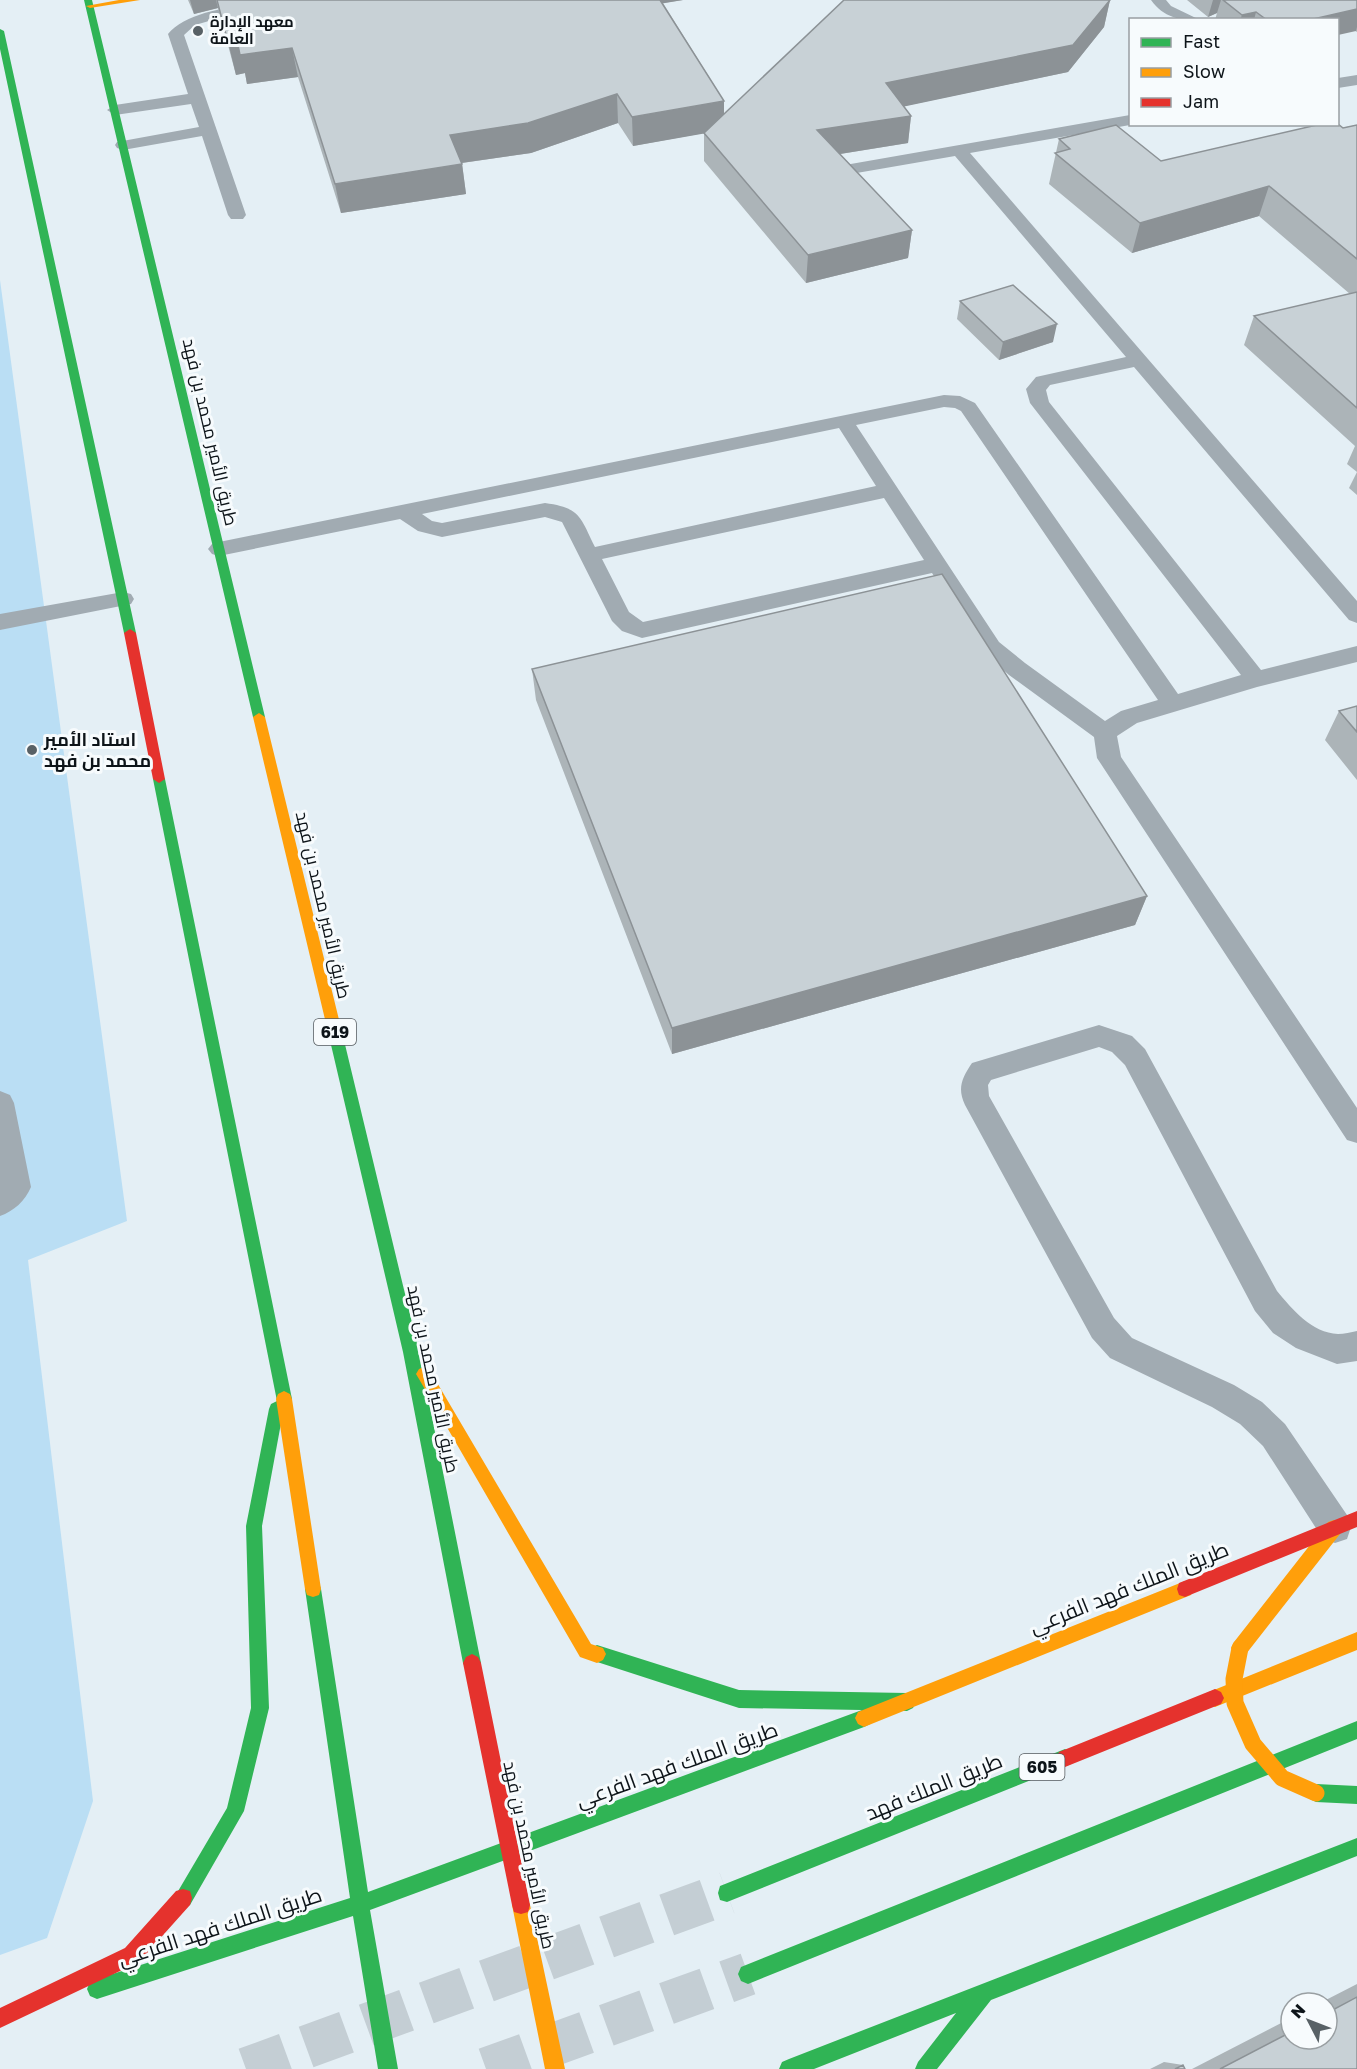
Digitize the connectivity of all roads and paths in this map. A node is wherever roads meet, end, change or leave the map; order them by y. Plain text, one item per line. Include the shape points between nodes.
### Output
1 (136, 0) edge
2 (320, 0) edge
3 (1158, 0) edge
4 (89, 3) edge
5 (1188, 18) edge
6 (0, 31) edge
7 (1357, 80) edge
8 (1339, 83) edge
9 (197, 98) junction
10 (115, 110) junction
11 (1129, 120) edge
12 (208, 130) junction
13 (123, 145) junction
14 (959, 150) junction
15 (845, 170) edge
16 (237, 215) dead end
17 (1138, 360) junction
18 (844, 421) junction
19 (890, 490) junction
20 (403, 511) junction
21 (219, 549) junction
22 (589, 555) junction
23 (938, 564) junction
24 (123, 599) junction
25 (1357, 615) edge
26 (0, 622) edge
27 (1357, 654) edge
28 (1256, 679) junction
29 (1173, 704) junction
30 (1105, 733) junction
31 (0, 1103) edge
32 (1357, 1131) edge
33 (0, 1203) edge
34 (1357, 1346) edge
35 (411, 1352) junction
36 (282, 1386) junction
37 (1346, 1523) edge
38 (1357, 1641) edge
39 (907, 1702) junction
40 (1357, 1730) edge
41 (1357, 1796) edge
42 (1357, 1848) edge
43 (509, 1850) junction
44 (727, 1893) tunnel mouth
45 (360, 1904) junction
46 (748, 1974) tunnel mouth
47 (984, 1993) junction
48 (0, 2019) edge
49 (388, 2069) edge
50 (555, 2069) edge
51 (789, 2069) edge
52 (925, 2069) edge

1 - 4 main road
2 - 9 lane via 207,17 182,26 176,34
3 - 5 lane via 1166,9
4 - 10 main road, طريق الأمير محمد بن فهد / 619
6 - 24 main road
7 - 8 lane
9 - 10 lane
9 - 12 lane
10 - 13 main road, طريق الأمير محمد بن فهد / 619
11 - 14 lane
12 - 13 lane
12 - 16 lane
13 - 21 main road, طريق الأمير محمد بن فهد / 619
14 - 15 lane
14 - 17 lane
17 - 25 lane
17 - 28 lane via 1043,381 1036,389 1040,403
18 - 19 lane
18 - 20 lane
18 - 29 lane via 944,401 968,407
19 - 22 lane
19 - 23 lane
20 - 21 lane
20 - 22 lane via 425,526 442,530 545,510 559,512 570,518
21 - 35 main road, طريق الأمير محمد بن فهد / 619
22 - 23 lane via 620,616 630,626 642,630
23 - 30 lane via 992,647
24 - 26 lane
24 - 36 main road
27 - 28 lane
28 - 29 lane
29 - 30 lane via 1129,717
30 - 32 lane via 1109,758
31 - 33 lane via 17,1187
34 - 37 lane via 1337,1350 1307,1338 1284,1323 1266,1301 1135,1057 1122,1044 1099,1036 982,1071 974,1083 975,1097 1103,1328 1121,1348 1223,1395 1251,1413 1274,1435
35 - 39 main road via 586,1651 739,1699
35 - 43 main road, طريق الأمير محمد بن فهد / 619
36 - 45 main road
36 - 48 main road via 254,1526 260,1708 235,1811 185,1895 132,1955
37 - 39 main road, طريق الملك فهد الفرعي
37 - 41 main road, bridge via 1240,1648 1234,1679 1235,1703 1253,1744 1282,1778 1316,1793
38 - 44 main road, طريق الملك فهد / 605
39 - 43 main road, طريق الملك فهد الفرعي
40 - 46 main road
42 - 47 main road
43 - 45 main road, طريق الملك فهد الفرعي
43 - 50 main road, طريق الأمير محمد بن فهد / 619
45 - 48 main road, طريق الملك فهد الفرعي
45 - 49 main road
47 - 51 main road
47 - 52 main road

